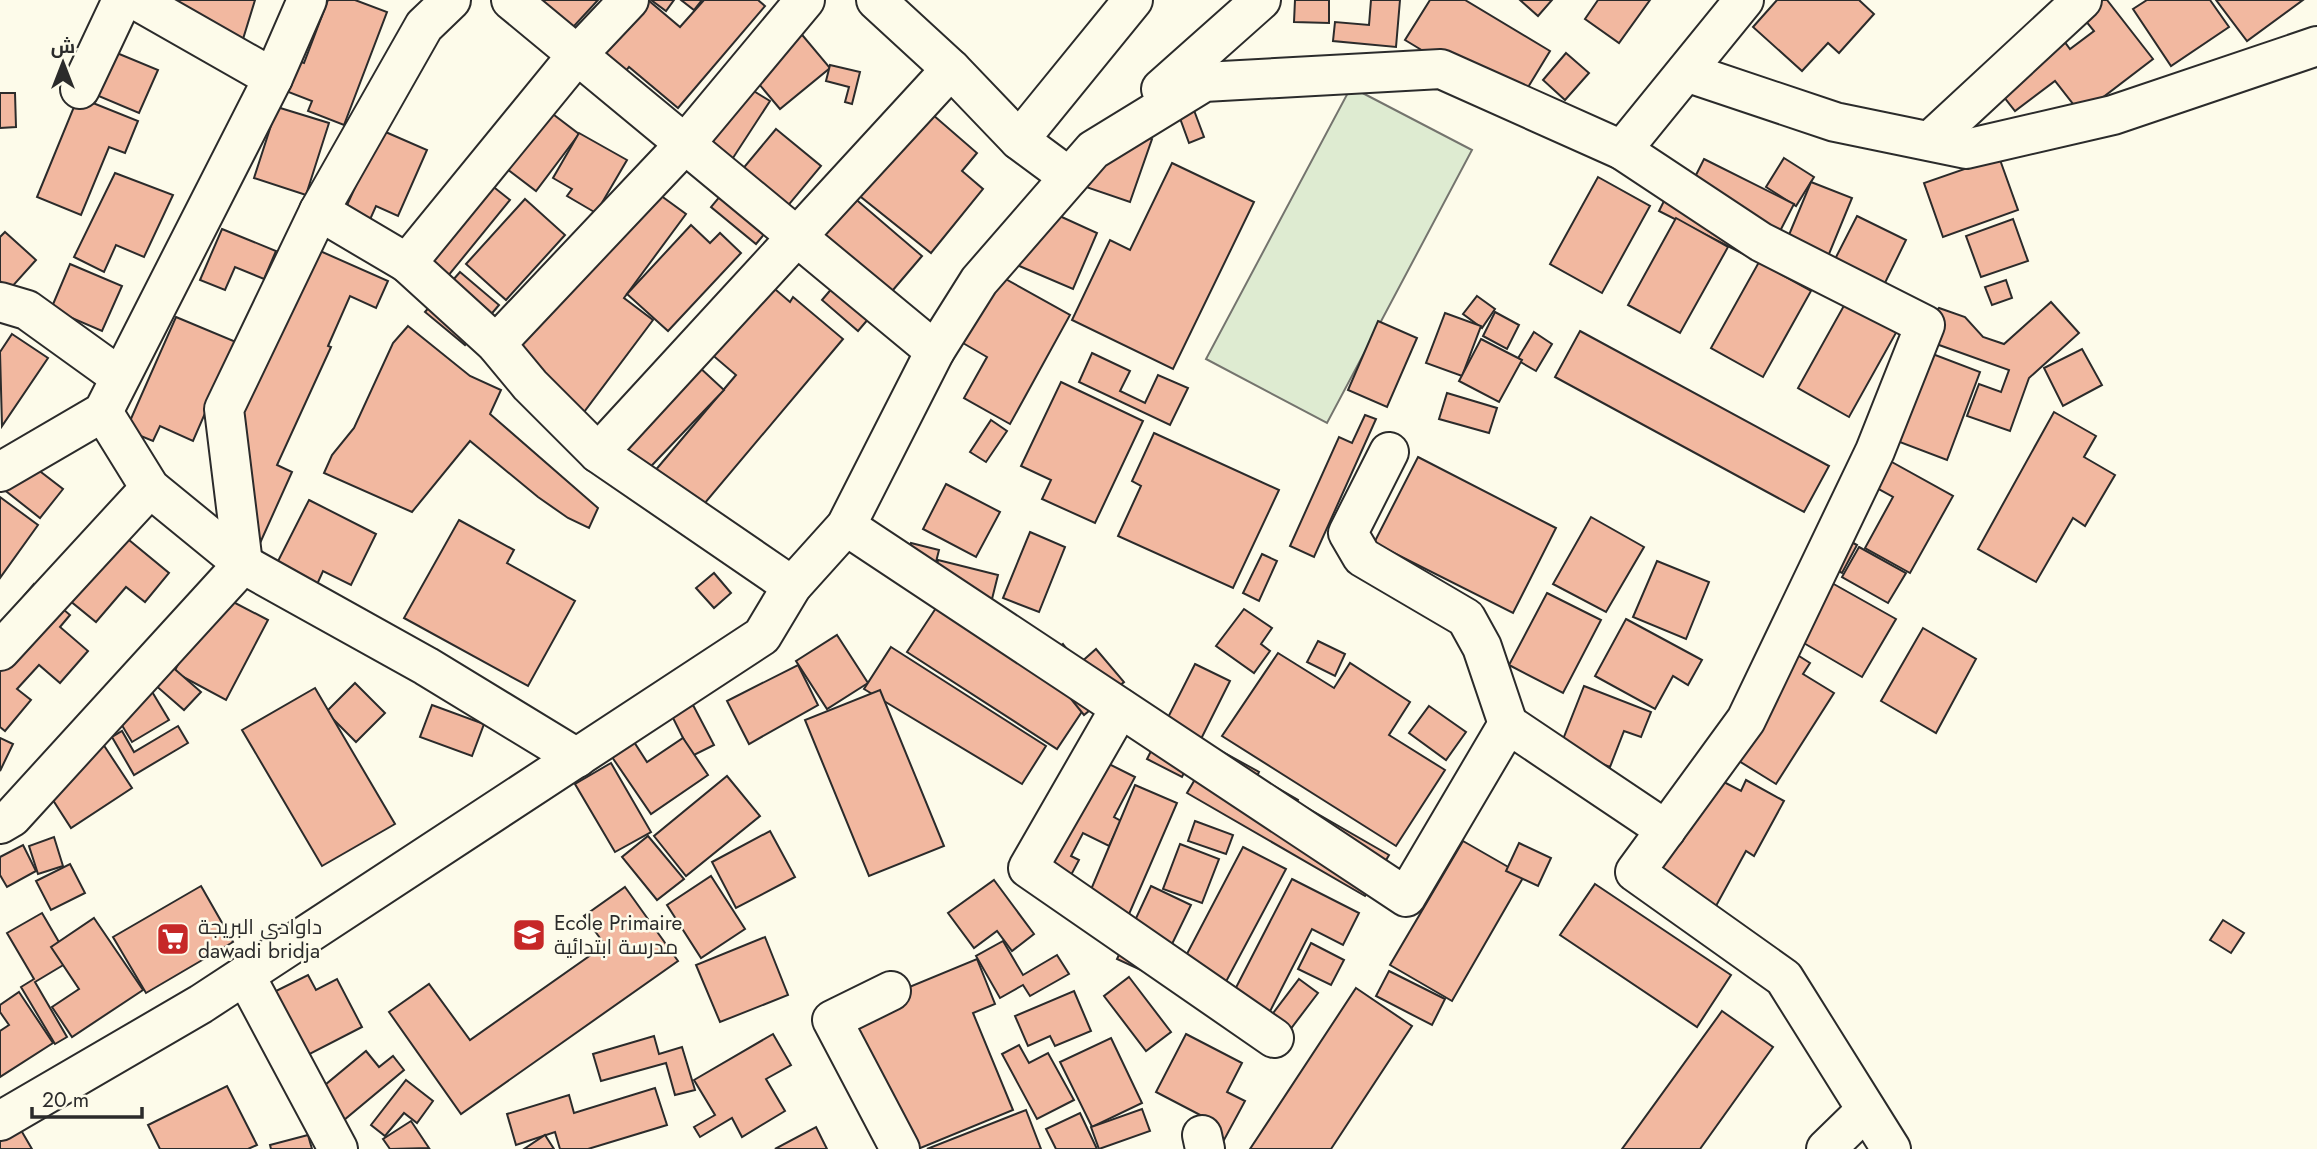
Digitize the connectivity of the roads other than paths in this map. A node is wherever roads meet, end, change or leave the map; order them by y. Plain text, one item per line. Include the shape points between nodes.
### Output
1 (122, 0) edge
2 (136, 0) edge
3 (307, 0) edge
4 (451, 0) edge
5 (511, 0) edge
6 (629, 0) edge
7 (805, 0) edge
8 (876, 0) edge
9 (1133, 0) edge
10 (1261, 0) edge
11 (1744, 0) edge
12 (2082, 0) edge
13 (2317, 46) edge
14 (578, 55) junction
15 (951, 69) junction
16 (1686, 72) junction
17 (273, 78) junction
18 (80, 89) dead end
19 (1019, 140) junction
20 (1930, 141) junction
21 (685, 144) junction
22 (1622, 150) junction
23 (1081, 164) junction
24 (320, 211) junction
25 (796, 235) junction
26 (407, 263) junction
27 (0, 302) edge
28 (496, 344) junction
29 (936, 351) junction
30 (120, 377) junction
31 (103, 412) junction
32 (598, 453) junction
33 (1389, 453) dead end
34 (0, 472) edge
35 (150, 488) junction
36 (846, 526) junction
37 (243, 565) junction
38 (792, 586) junction
39 (0, 651) edge
40 (1120, 708) junction
41 (1508, 724) junction
42 (578, 758) junction
43 (0, 824) edge
44 (1666, 830) junction
45 (245, 975) junction
46 (891, 991) dead end
47 (1274, 1038) dead end
48 (1866, 1110) junction
49 (0, 1121) edge
50 (338, 1149) edge
51 (900, 1149) edge
52 (1826, 1149) edge
53 (1891, 1149) edge

1 - 18 street
2 - 17 street
3 - 17 street
4 - 24 street via 424,26
5 - 14 street
6 - 14 street
7 - 21 street
8 - 15 street
9 - 19 street
10 - 23 street
11 - 16 street
12 - 20 street
13 - 20 street via 2113,115 1966,149
14 - 21 street
14 - 26 street
15 - 19 street
15 - 25 street
16 - 20 street via 1835,122
16 - 22 street
17 - 30 street
19 - 23 street
21 - 25 street
21 - 28 street
22 - 23 street via 1441,69 1204,82
22 - 44 street via 1761,242 1925,325 1875,451 1746,720
23 - 29 street via 979,281
24 - 26 street
24 - 37 street via 224,410
25 - 29 street
25 - 32 street
26 - 28 street
27 - 30 street via 27,310
28 - 32 street
29 - 36 street
30 - 31 street
31 - 34 street
31 - 35 street
32 - 38 street
33 - 41 street via 1348,533 1362,557 1466,618 1482,647
35 - 37 street
35 - 39 street
36 - 38 street
36 - 40 street
37 - 42 street via 426,666
37 - 43 street via 12,817
38 - 42 street via 762,636
40 - 41 street via 1406,897
40 - 47 street via 1028,868
41 - 44 street
42 - 45 street
44 - 48 street via 1635,872 1784,978
45 - 49 street
45 - 50 street
46 - 51 street via 832,1020
48 - 52 street
48 - 53 street

